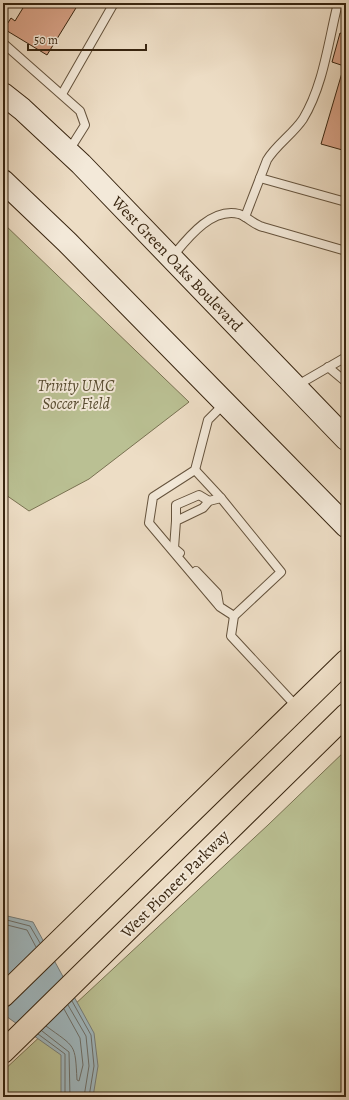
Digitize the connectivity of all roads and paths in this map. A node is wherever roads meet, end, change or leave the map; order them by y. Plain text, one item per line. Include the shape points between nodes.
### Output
1 (114, 3) edge
2 (340, 3) edge
3 (3, 43) edge
4 (3, 94) edge
5 (62, 94) junction
6 (68, 152) junction
7 (260, 178) junction
8 (3, 181) edge
9 (346, 202) edge
10 (245, 217) junction
11 (346, 251) edge
12 (172, 258) junction
13 (346, 357) edge
14 (328, 367) junction
15 (346, 382) edge
16 (296, 386) junction
17 (225, 403) junction
18 (346, 439) edge
19 (195, 470) junction
20 (221, 498) junction
21 (210, 501) junction
22 (176, 521) junction
23 (346, 526) edge
24 (220, 608) junction
25 (234, 616) junction
26 (346, 660) edge
27 (298, 708) junction
28 (346, 715) edge
29 (3, 996) edge
30 (3, 1052) edge

1 - 5 lane
2 - 7 lane via 315,91 302,119 283,143 272,152
3 - 5 lane
4 - 6 main road, West Green Oaks Boulevard
5 - 6 lane via 80,111 85,125
6 - 12 main road, West Green Oaks Boulevard
7 - 9 lane
7 - 10 lane
8 - 17 main road via 67,242
10 - 11 lane via 258,226
10 - 12 lane via 228,214 210,220 200,226
12 - 16 main road, West Green Oaks Boulevard
13 - 14 lane
14 - 15 lane
14 - 16 lane
16 - 18 main road, West Green Oaks Boulevard
17 - 19 lane via 208,420
17 - 23 main road
19 - 20 lane
19 - 24 lane via 153,497 148,522
20 - 21 lane
20 - 25 lane via 281,572
21 - 22 lane via 203,508
21 - 22 lane via 199,495 176,505
22 - 24 lane via 174,548 216,593
24 - 25 lane
25 - 27 lane via 231,636
26 - 27 main road
27 - 29 main road
28 - 30 main road, West Pioneer Parkway

